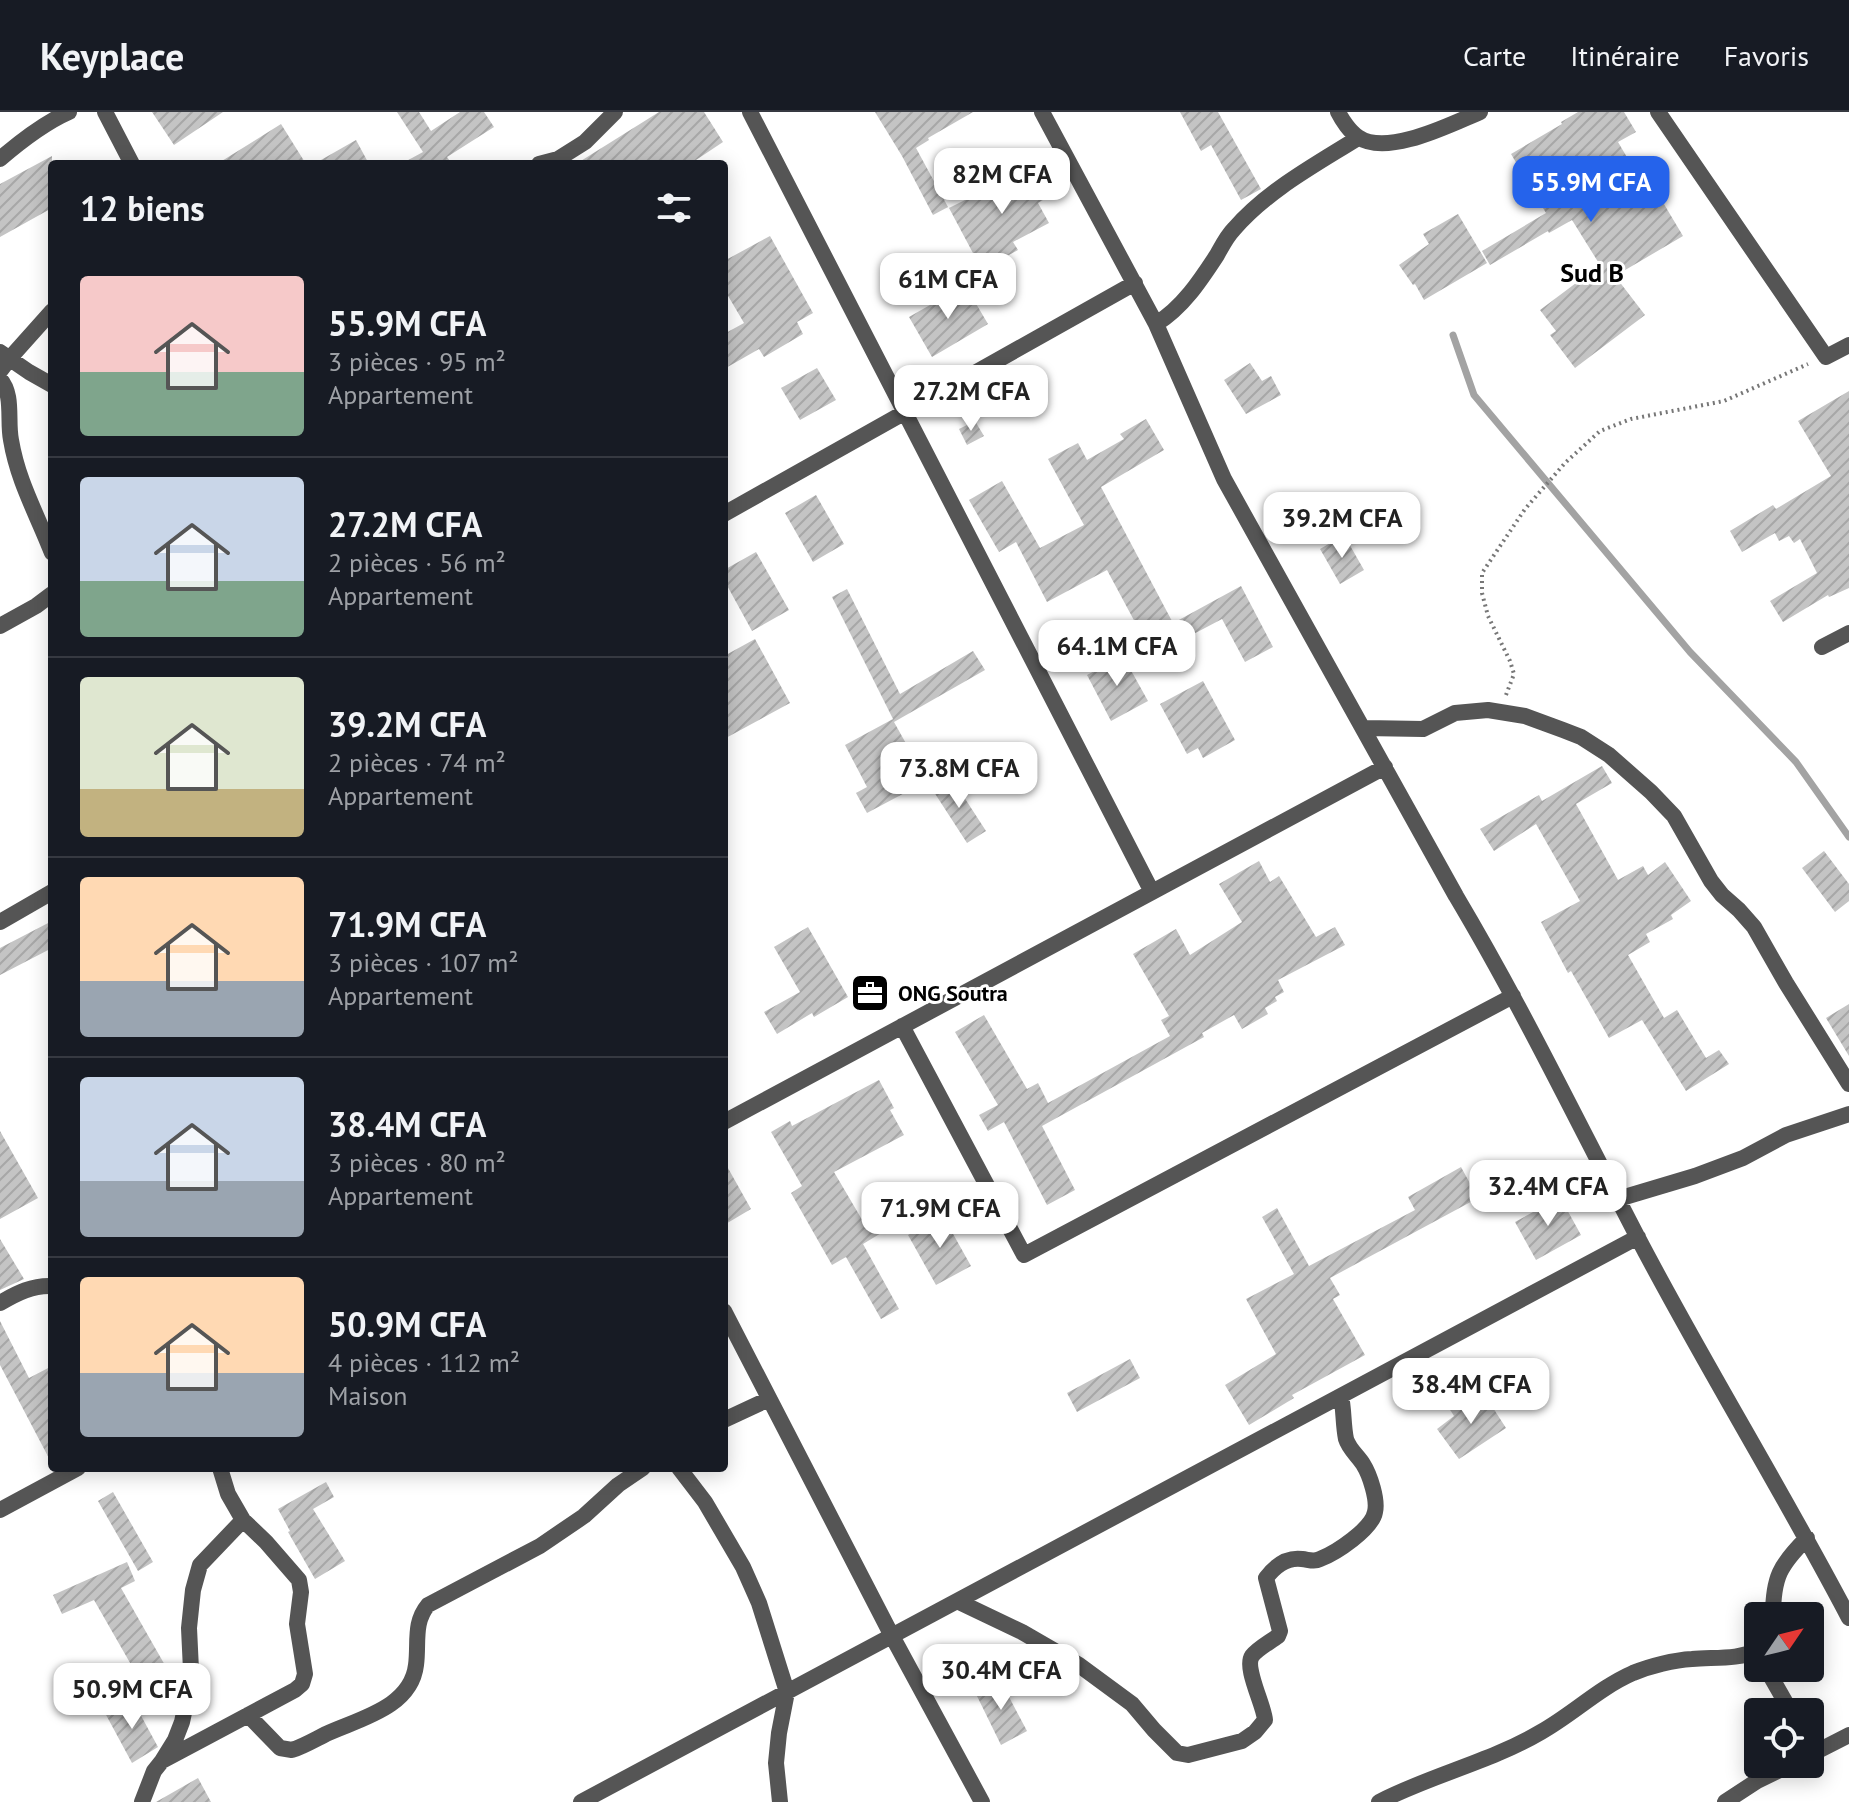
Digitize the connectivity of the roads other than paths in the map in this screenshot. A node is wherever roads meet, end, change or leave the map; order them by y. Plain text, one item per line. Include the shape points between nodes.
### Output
1 (69, 112) edge
2 (105, 112) edge
3 (615, 112) edge
4 (750, 112) edge
5 (1042, 112) edge
6 (1338, 112) edge
7 (1480, 112) edge
8 (1658, 112) edge
9 (1358, 138) junction
10 (0, 159) edge
11 (130, 160) edge
12 (554, 160) edge
13 (1135, 283) junction
14 (48, 315) edge
15 (1156, 324) junction
16 (1849, 345) edge
17 (3, 360) edge
18 (0, 379) edge
19 (48, 383) edge
20 (906, 412) junction
21 (728, 512) edge
22 (48, 544) edge
23 (48, 597) edge
24 (0, 626) edge
25 (1849, 633) edge
26 (1822, 647) dead end
27 (1365, 728) junction
28 (1385, 767) junction
29 (1152, 892) junction
30 (48, 894) edge
31 (0, 922) edge
32 (1513, 996) junction
33 (902, 1026) junction
34 (1849, 1084) edge
35 (1849, 1114) edge
36 (728, 1120) edge
37 (1618, 1199) junction
38 (1638, 1237) junction
39 (48, 1286) edge
40 (0, 1303) edge
41 (728, 1319) edge
42 (1341, 1396) junction
43 (769, 1399) junction
44 (728, 1418) edge
45 (71, 1472) edge
46 (221, 1472) edge
47 (637, 1472) edge
48 (682, 1472) edge
49 (0, 1510) edge
50 (243, 1520) junction
51 (1807, 1538) junction
52 (957, 1601) junction
53 (1773, 1602) edge
54 (1849, 1618) edge
55 (892, 1636) junction
56 (1744, 1655) edge
57 (787, 1692) junction
58 (248, 1715) junction
59 (1849, 1735) edge
60 (1824, 1746) edge
61 (162, 1761) junction
62 (1763, 1778) edge
63 (142, 1802) edge
64 (581, 1802) edge
65 (780, 1802) edge
66 (982, 1802) edge
67 (1379, 1802) edge
68 (1725, 1802) edge

1 - 10 street
2 - 11 street
3 - 12 street via 585,142
4 - 20 street
5 - 13 street
6 - 9 street
7 - 9 street via 1396,143
8 - 16 street via 1826,357
9 - 15 street via 1255,206 1179,308
13 - 15 street
13 - 20 street
14 - 17 street
15 - 27 street via 1224,479
17 - 19 street
18 - 22 street via 9,394 17,471
20 - 21 street
20 - 29 street
23 - 24 street
25 - 26 street
27 - 28 street
27 - 34 street via 1423,729 1455,713 1488,710 1525,716 1581,737 1609,755 1674,816 1711,881 1754,927
28 - 29 street
28 - 32 street
29 - 33 street
30 - 31 street
32 - 33 street via 1024,1255
32 - 37 street
33 - 36 street
35 - 37 street via 1786,1135 1707,1172
37 - 38 street
38 - 42 street
38 - 51 street
39 - 40 street via 19,1292
41 - 43 street
42 - 52 street
42 - 52 street via 1346,1439 1371,1480 1376,1511 1343,1547 1317,1561 1289,1560 1266,1578 1280,1631 1250,1661 1265,1720 1242,1741 1177,1753 1132,1704 1079,1665
43 - 44 street
43 - 55 street
45 - 49 street
46 - 50 street
47 - 58 street via 540,1546 428,1605 417,1627 416,1668 410,1683 402,1696 373,1715 292,1750 280,1748
48 - 57 street via 743,1567
50 - 58 street via 299,1580 297,1624 305,1674 295,1690
50 - 61 street via 200,1565 189,1628 188,1694 179,1731
51 - 53 street via 1781,1567
51 - 54 street
52 - 55 street
55 - 57 street
55 - 66 street
56 - 67 street via 1682,1660 1635,1672 1541,1732
57 - 64 street
57 - 65 street via 776,1763
58 - 61 street
59 - 60 street
61 - 63 street
62 - 68 street

